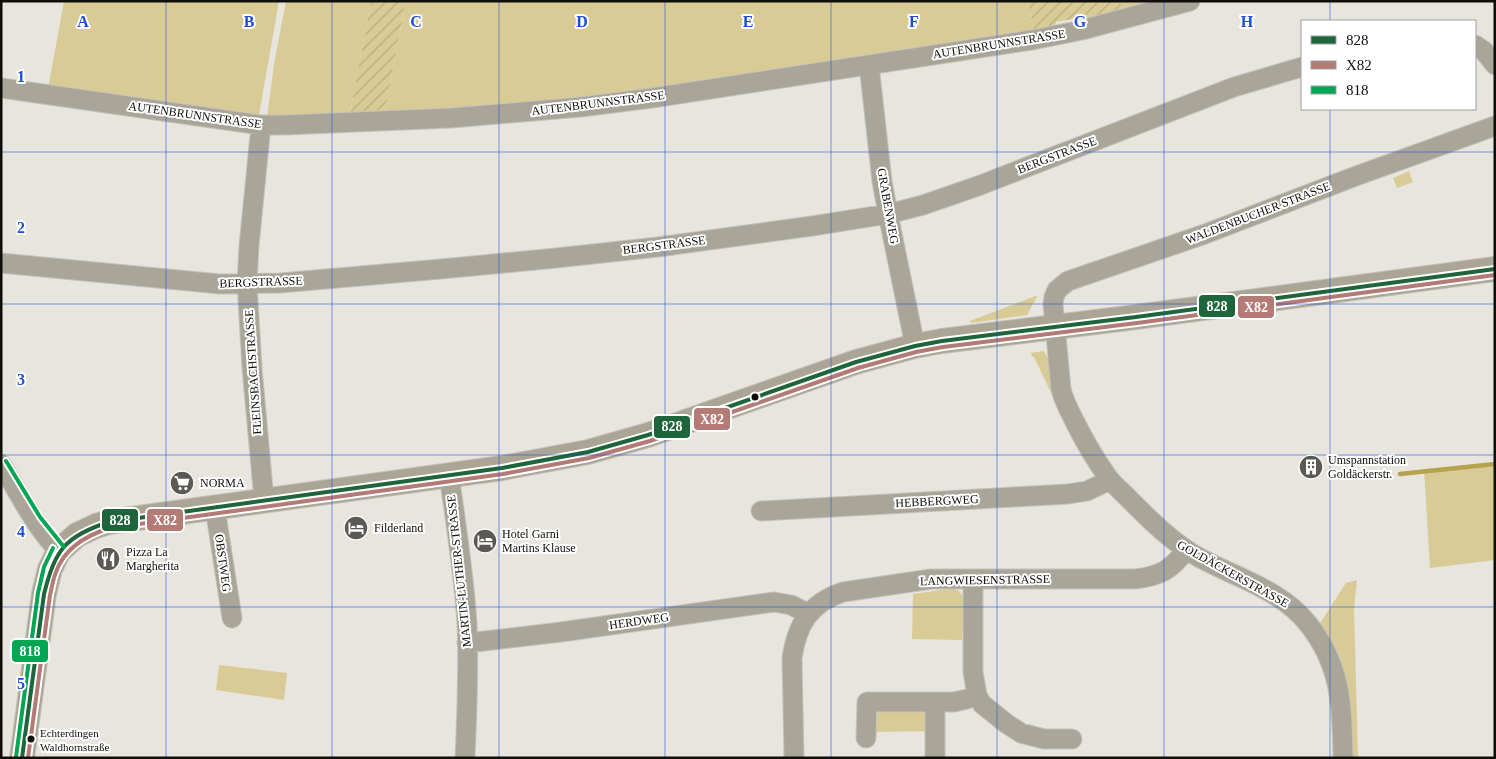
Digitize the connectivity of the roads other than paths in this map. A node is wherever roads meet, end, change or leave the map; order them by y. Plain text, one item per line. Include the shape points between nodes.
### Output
1 (1190, 1) edge
2 (1476, 46) edge
3 (869, 65) junction
4 (1495, 65) edge
5 (1301, 67) edge
6 (1, 88) edge
7 (261, 125) junction
8 (1495, 126) edge
9 (888, 214) junction
10 (1, 263) edge
11 (1490, 270) edge
12 (247, 283) junction
13 (1056, 326) junction
14 (915, 346) junction
15 (1, 464) edge
16 (449, 475) junction
17 (1110, 480) junction
18 (264, 500) junction
19 (215, 508) junction
20 (760, 511) dead end
21 (1186, 550) junction
22 (59, 551) junction
23 (973, 579) junction
24 (809, 614) junction
25 (232, 618) dead end
26 (467, 644) junction
27 (977, 695) junction
28 (936, 702) junction
29 (866, 738) dead end
30 (1072, 739) dead end
31 (22, 758) edge
32 (466, 758) edge
33 (794, 758) edge
34 (935, 758) edge
35 (1343, 758) edge

1 - 3 street, AUTENBRUNNSTRASSE via 1082,30
2 - 4 street
3 - 7 street, AUTENBRUNNSTRASSE via 582,107 451,118
3 - 9 street, GRABENWEG
5 - 9 street, BERGSTRASSE via 1234,88 969,189
6 - 7 street, AUTENBRUNNSTRASSE
7 - 12 street, FLEINSBACHSTRASSE
8 - 13 street, WALDENBUCHER STRASSE via 1205,234 1068,281 1054,297
9 - 12 street, BERGSTRASSE via 658,247 422,271
9 - 14 street, GRABENWEG
10 - 12 street, BERGSTRASSE via 220,284
11 - 13 main road
12 - 18 street, FLEINSBACHSTRASSE
13 - 14 main road
13 - 17 street, GOLDÄCKERSTRASSE via 1063,400
14 - 16 main road via 856,362 608,448 532,464
15 - 22 street via 38,525
16 - 18 main road
16 - 26 street, MARTIN-LUTHER-STRASSE via 461,564
17 - 20 street, HEBBERGWEG via 1087,492 1068,494
17 - 21 street, GOLDÄCKERSTRASSE via 1162,532
18 - 19 main road
19 - 22 main road via 109,522 77,535
19 - 25 street, OBSTWEG
21 - 23 street, LANGWIESENSTRASSE via 1172,566 1150,577
21 - 35 street, GOLDÄCKERSTRASSE via 1278,597 1310,625 1334,671 1339,689
22 - 31 main road via 50,569 44,594
23 - 24 street, LANGWIESENSTRASSE via 931,579 843,592 823,600
23 - 27 street via 973,672
24 - 26 street, HERDWEG via 791,604 774,602
24 - 33 street, LANGWIESENSTRASSE via 797,633 792,658
26 - 32 street, MARTIN-LUTHER-STRASSE
27 - 28 street via 954,702
27 - 30 street via 982,704 1021,733 1044,739
28 - 29 street via 867,702
28 - 34 street

